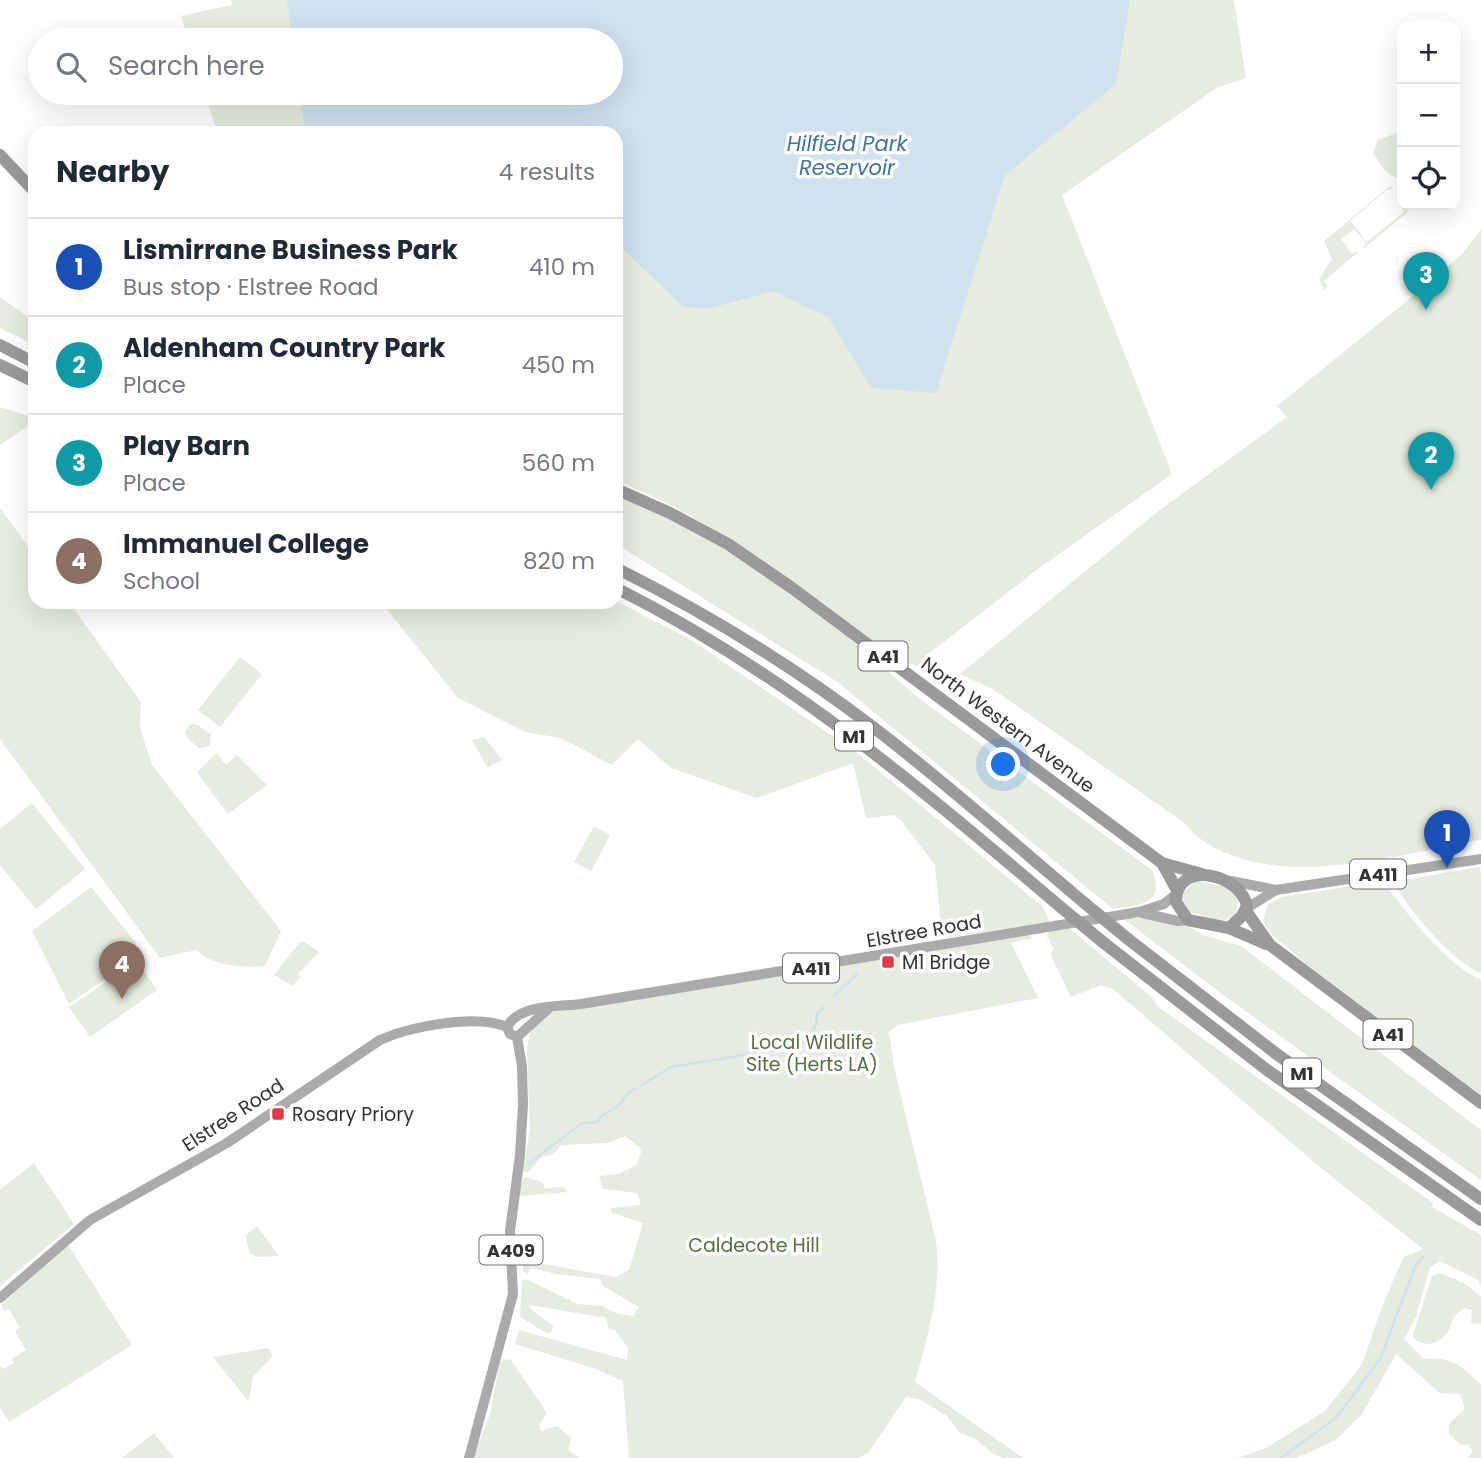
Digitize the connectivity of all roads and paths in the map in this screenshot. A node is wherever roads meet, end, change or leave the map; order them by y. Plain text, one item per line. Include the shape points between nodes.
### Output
1 (0, 155) edge
2 (28, 185) edge
3 (0, 345) edge
4 (28, 359) edge
5 (0, 365) edge
6 (28, 379) edge
7 (623, 492) edge
8 (623, 572) edge
9 (623, 592) edge
10 (1481, 859) edge
11 (1162, 863) junction
12 (1202, 874) junction
13 (1231, 881) junction
14 (1276, 890) junction
15 (1176, 892) junction
16 (1247, 910) junction
17 (1139, 912) junction
18 (1098, 915) junction
19 (1188, 920) junction
20 (1229, 928) junction
21 (1269, 945) junction
22 (548, 1009) junction
23 (517, 1019) junction
24 (507, 1027) junction
25 (521, 1032) junction
26 (1481, 1103) edge
27 (1481, 1199) edge
28 (1481, 1220) edge
29 (0, 1298) edge
30 (469, 1458) edge

1 - 2 highway
3 - 4 highway
5 - 6 highway
7 - 11 highway, North Western Avenue / A41 via 705,531 771,574
8 - 18 highway, M1 via 732,632 842,704
9 - 28 highway, M1, bridge via 724,647 832,719 1104,943 1267,1070
10 - 14 main road, A411
11 - 12 highway, North Western Avenue / A41
11 - 15 highway, North Western Avenue / A41
12 - 13 highway
12 - 15 highway via 1188,878
13 - 14 main road, A411
13 - 16 highway via 1244,895
14 - 16 main road, A411
15 - 17 main road, Elstree Road / A411 via 1161,906
15 - 19 highway via 1177,905
16 - 20 highway
16 - 21 highway, A41
17 - 18 main road, Elstree Road / A411
17 - 19 main road, Elstree Road / A411
18 - 22 main road, Elstree Road / A411 via 832,965
18 - 27 highway, M1, bridge via 1278,1055
19 - 20 highway
20 - 21 highway, A41
21 - 26 highway, A41
22 - 23 main road, Elstree Road / A411 via 530,1010
22 - 25 main road
23 - 24 main road, Elstree Road / A411
23 - 25 main road via 523,1021
24 - 25 main road via 510,1034
24 - 29 main road, Elstree Road via 474,1021 405,1031 380,1040 227,1143 90,1220
25 - 30 main road, A409 via 523,1104 510,1231 513,1294

